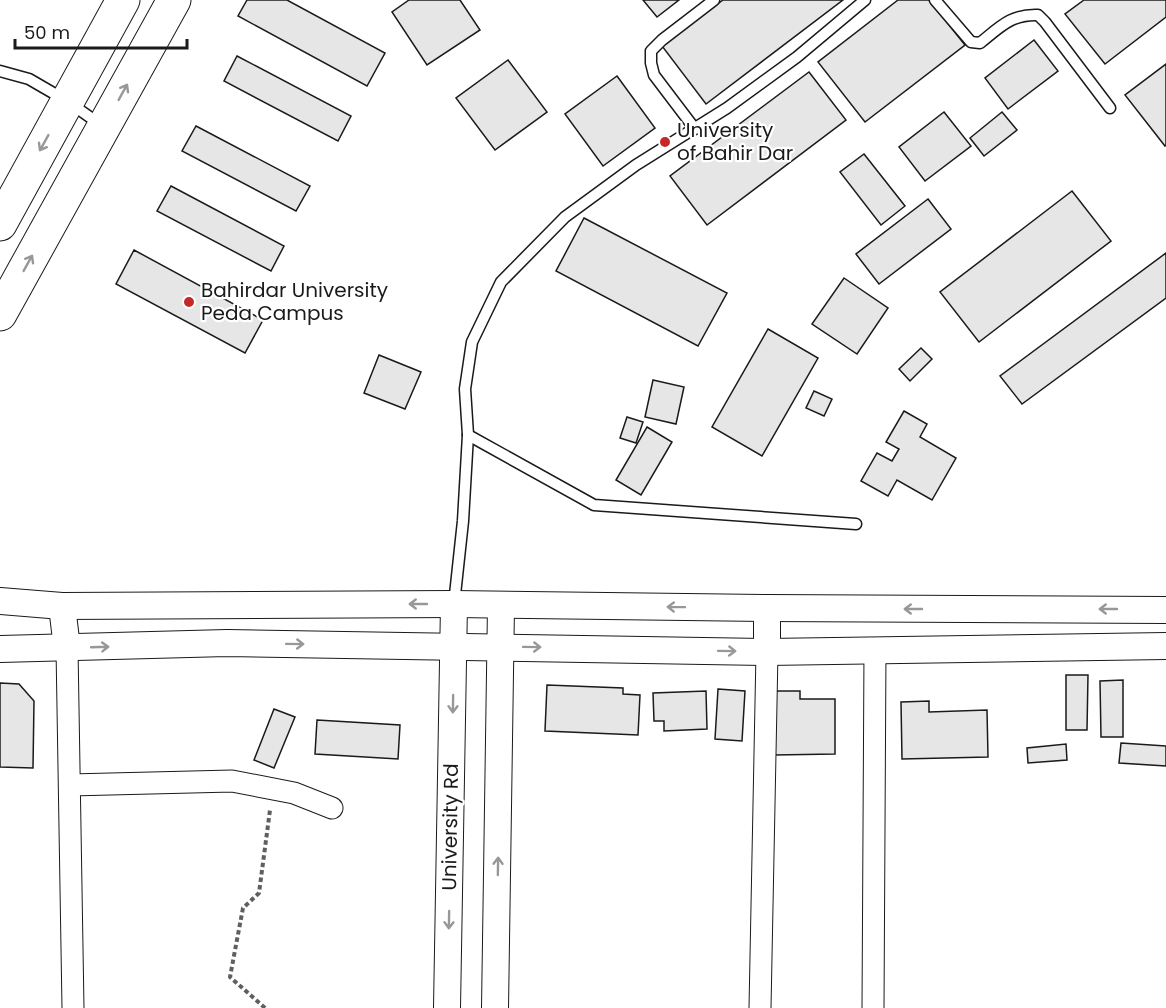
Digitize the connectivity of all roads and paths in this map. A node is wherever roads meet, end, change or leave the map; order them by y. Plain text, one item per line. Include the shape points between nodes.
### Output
1 (123, 0) edge
2 (174, 0) edge
3 (714, 0) edge
4 (865, 0) edge
5 (935, 0) edge
6 (0, 71) edge
7 (67, 101) junction
8 (1110, 108) dead end
9 (103, 127) junction
10 (695, 129) junction
11 (0, 224) edge
12 (0, 314) edge
13 (468, 435) junction
14 (856, 524) dead end
15 (3, 597) edge
16 (454, 604) junction
17 (62, 606) junction
18 (501, 606) junction
19 (766, 608) junction
20 (1166, 610) edge
21 (454, 646) junction
22 (1166, 646) edge
23 (501, 647) junction
24 (68, 648) junction
25 (0, 649) edge
26 (875, 650) junction
27 (767, 652) junction
28 (70, 785) junction
29 (273, 788) junction
30 (332, 808) dead end
31 (72, 1008) edge
32 (265, 1008) edge
33 (447, 1008) edge
34 (495, 1008) edge
35 (760, 1008) edge
36 (873, 1008) edge

1 - 7 highway
9 -> 2 highway
3 - 10 lane via 651,51 654,75
4 - 10 lane via 797,57
5 - 8 lane via 975,43 1009,20 1038,15
6 - 7 lane via 29,79
7 - 9 lane
7 -> 11 highway
12 -> 9 highway
10 - 13 lane via 565,216 501,282 472,342 465,389
13 - 14 lane via 594,505
13 - 16 lane
15 - 17 street
16 -> 17 street
16 - 18 street
16 - 21 street, University Rd
17 - 24 street
19 -> 18 street
18 - 23 street
20 -> 19 street
19 - 27 street
21 - 23 street
24 -> 21 street via 227,643
21 -> 33 street, University Rd
22 - 26 street
23 -> 27 street
34 -> 23 street
24 - 25 street
24 - 28 street
26 - 27 street
26 - 36 street
27 - 35 street
28 - 29 street via 232,781
28 - 31 street
29 - 30 street
29 - 32 path via 258,893 243,908 230,977

